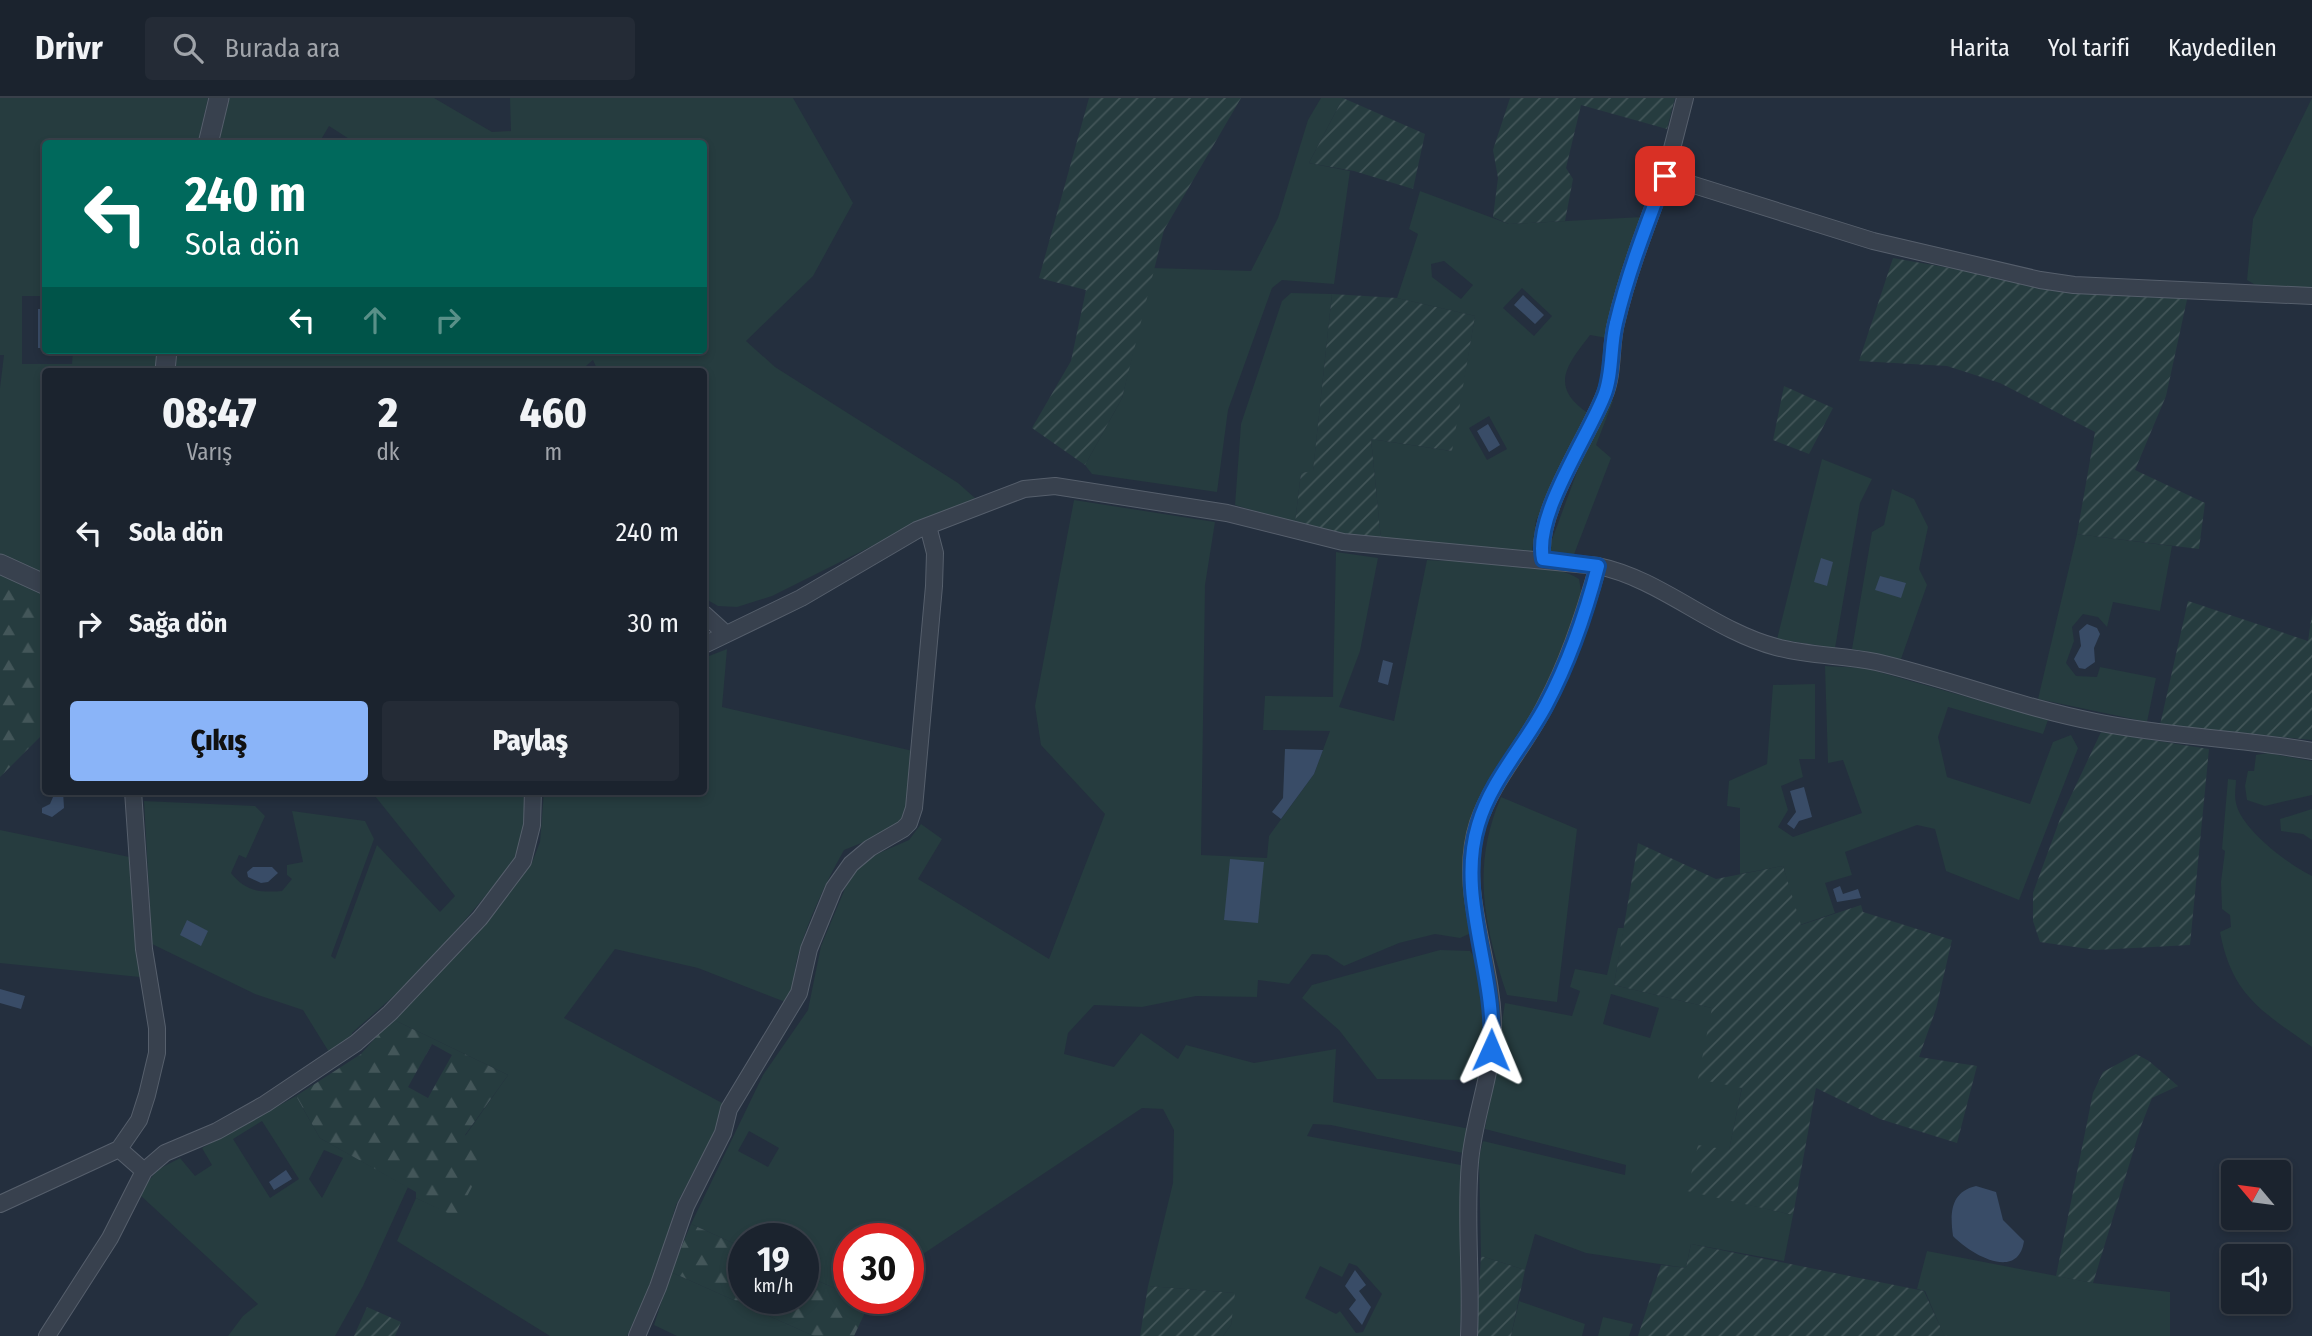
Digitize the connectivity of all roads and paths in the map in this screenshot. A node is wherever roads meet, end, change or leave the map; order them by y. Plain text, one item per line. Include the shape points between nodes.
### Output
1 (219, 98) edge
2 (1685, 98) edge
3 (209, 140) edge
4 (1665, 176) junction
5 (2312, 296) edge
6 (929, 526) junction
7 (1543, 559) junction
8 (0, 564) edge
9 (1598, 566) junction
10 (42, 582) edge
11 (707, 617) edge
12 (726, 634) junction
13 (707, 644) edge
14 (2312, 751) edge
15 (133, 795) edge
16 (534, 795) edge
17 (119, 1149) junction
18 (144, 1171) junction
19 (0, 1204) edge
20 (47, 1336) edge
21 (637, 1336) edge
22 (1469, 1336) edge

1 - 3 street
2 - 4 street
4 - 5 street via 1873,242 2040,280
4 - 7 street via 1628,276 1615,326 1606,394 1545,523
6 - 7 street via 1024,489 1055,486 1201,508 1343,542
6 - 12 street
6 - 21 street via 935,553 934,586 909,823 851,864 834,888 809,949 799,993 729,1109
7 - 9 street
8 - 10 street
9 - 14 street via 1622,571 1708,620 1776,647 1877,662 2094,722
9 - 22 street via 1587,606 1546,704 1491,794 1472,855 1471,896 1488,972 1493,1026 1489,1074 1470,1161
11 - 12 street
12 - 13 street
15 - 17 street via 157,1053 139,1120
16 - 18 street via 523,861 480,918 390,1013 356,1043 265,1104 165,1153
17 - 18 street
17 - 19 street
18 - 20 street via 110,1238

